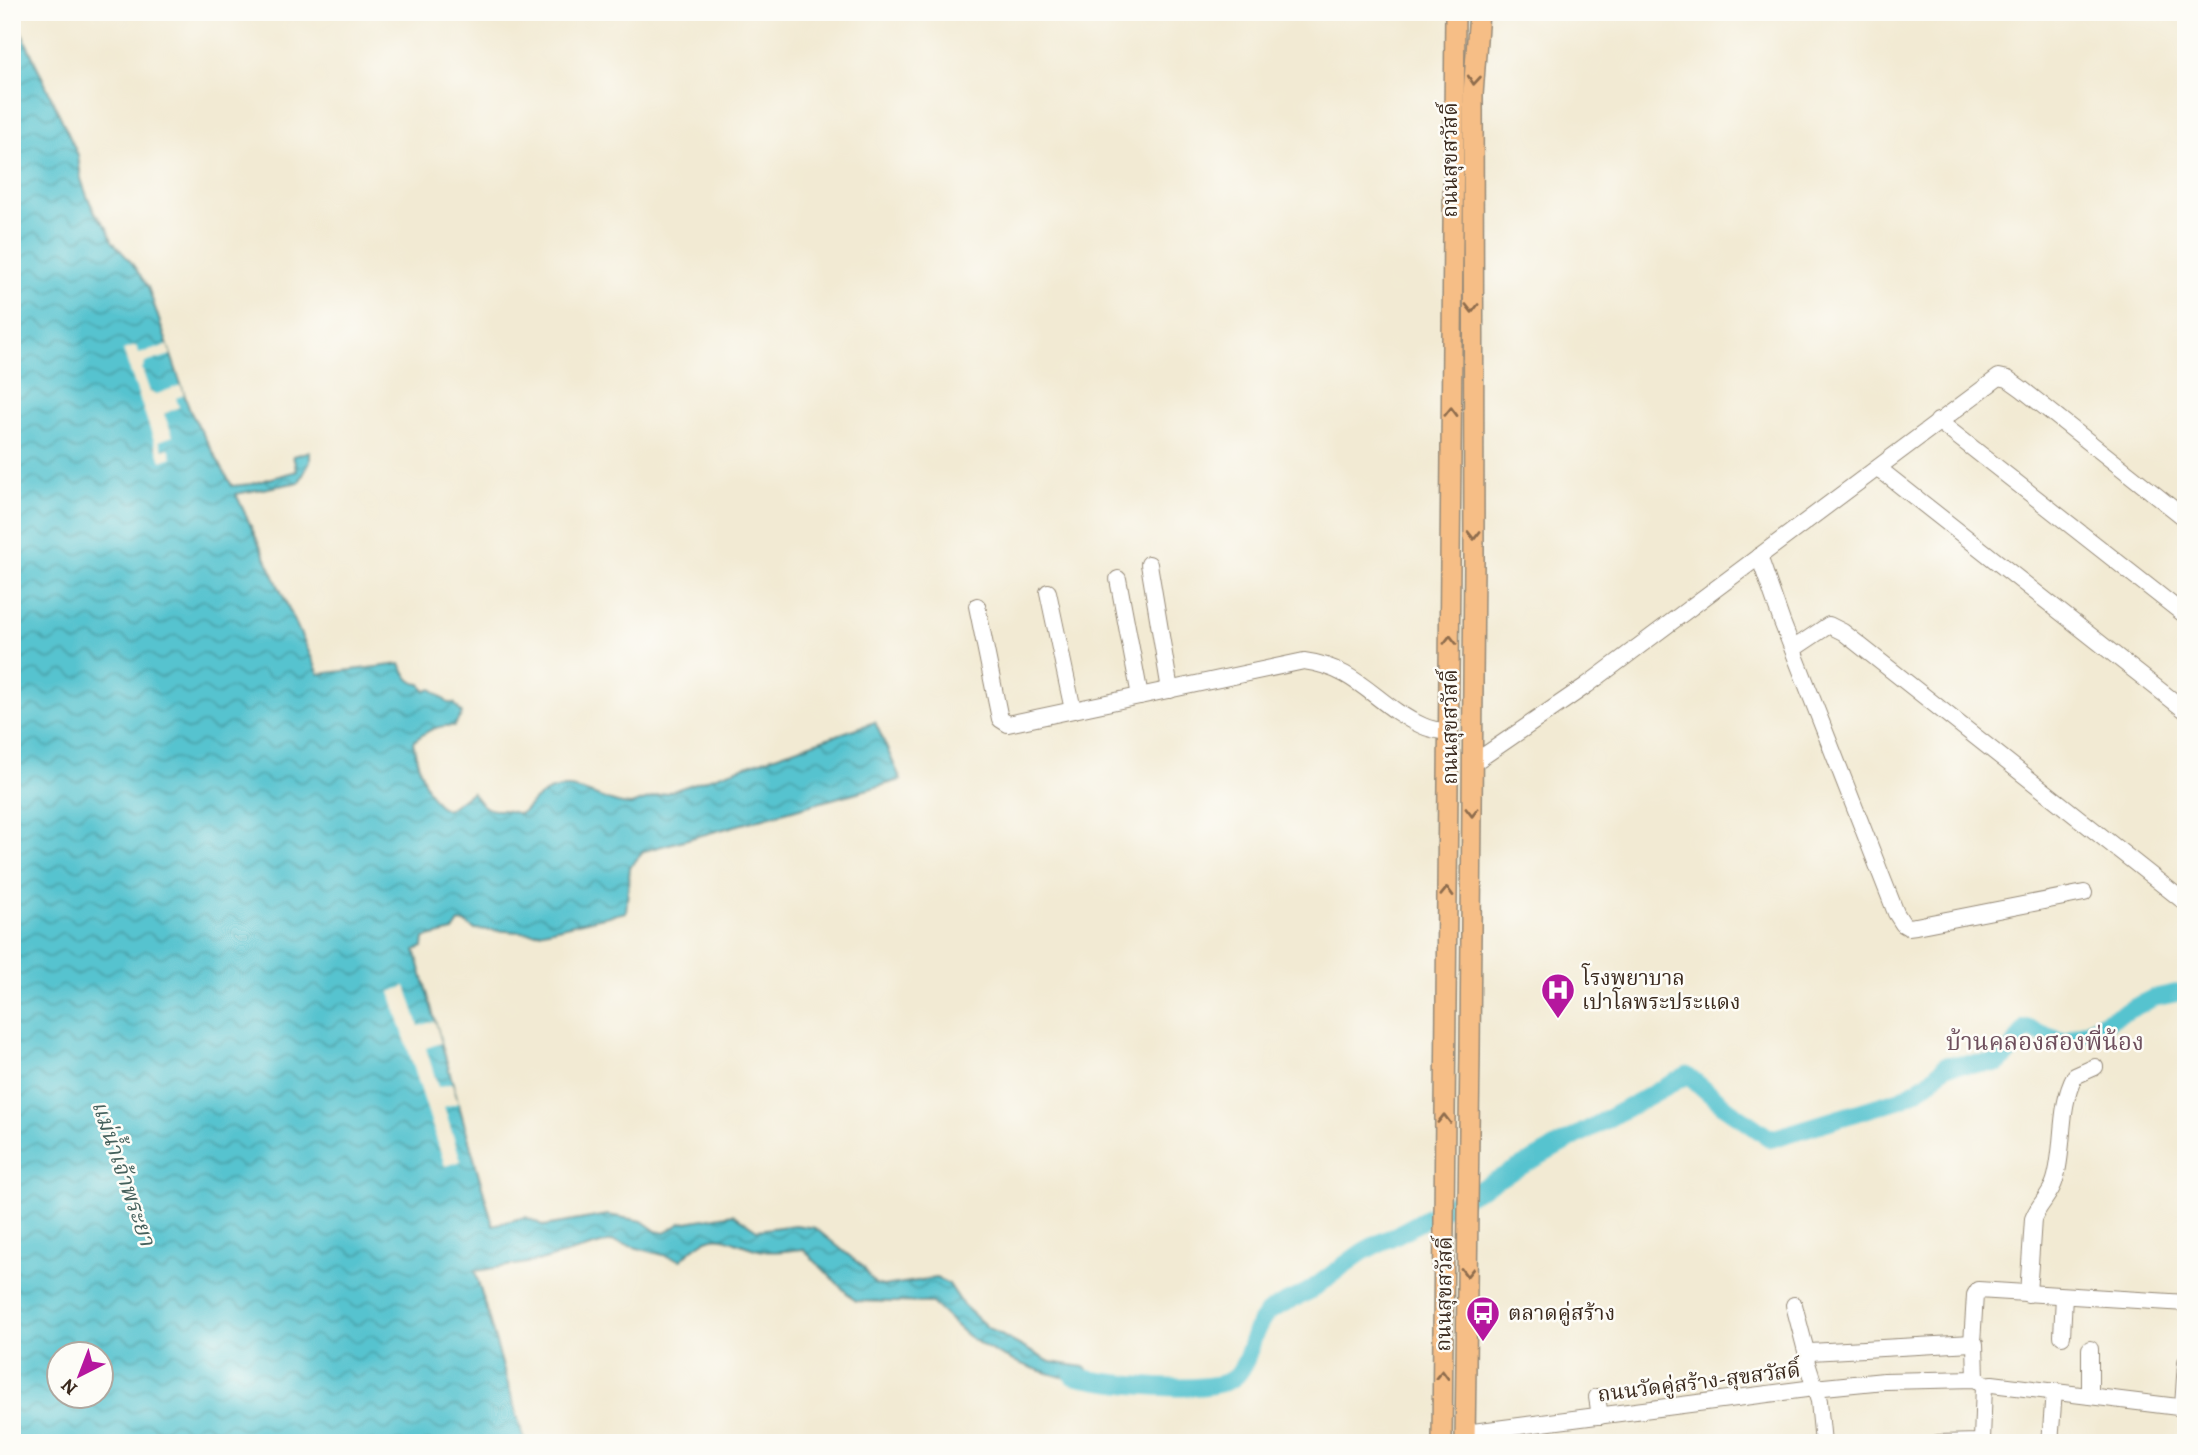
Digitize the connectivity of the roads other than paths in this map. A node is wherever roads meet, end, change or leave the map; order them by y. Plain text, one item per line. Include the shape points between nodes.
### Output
1 (1454, 12) edge
2 (1479, 12) edge
3 (1938, 421) junction
4 (1878, 468) junction
5 (2186, 519) edge
6 (1759, 556) junction
7 (1149, 564) dead end
8 (1118, 579) dead end
9 (1048, 592) dead end
10 (977, 606) dead end
11 (2186, 616) edge
12 (1793, 649) junction
13 (1170, 690) junction
14 (1140, 696) junction
15 (1073, 710) junction
16 (2186, 711) edge
17 (1450, 732) junction
18 (1472, 764) junction
19 (2084, 893) dead end
20 (2186, 903) edge
21 (2095, 1068) dead end
22 (2028, 1294) junction
23 (2064, 1296) junction
24 (2186, 1303) edge
25 (1794, 1305) dead end
26 (2062, 1336) dead end
27 (1972, 1343) junction
28 (2090, 1349) dead end
29 (1807, 1355) junction
30 (2186, 1362) edge
31 (1980, 1382) junction
32 (1814, 1388) junction
33 (2054, 1391) junction
34 (2091, 1396) junction
35 (1597, 1397) dead end
36 (2184, 1408) edge
37 (1600, 1416) junction
38 (1465, 1438) edge
39 (1985, 1441) edge
40 (1442, 1443) edge
41 (1823, 1443) edge
42 (1938, 1443) edge
43 (2050, 1443) edge

17 -> 1 main road, ถนนสุขสวัสดิ์
2 -> 18 main road, ถนนสุขสวัสดิ์ via 1473,94
3 - 4 street
3 - 5 street via 2003,377
3 - 11 street
4 - 6 street
4 - 16 street
6 - 12 street
6 - 18 street via 1587,685
7 - 13 street
8 - 14 street
9 - 15 street
10 - 15 street via 1000,719 1008,723
12 - 19 street via 1903,924 1916,926
12 - 20 street via 1829,625 1843,632
13 - 14 street
13 - 17 street via 1304,661 1322,663 1350,676 1409,719
14 - 15 street
40 -> 17 main road, ถนนสุขสวัสดิ์
18 -> 38 main road, ถนนสุขสวัสดิ์
21 - 22 street via 2075,1076 2068,1093 2054,1185 2033,1219
22 - 23 street
22 - 27 street via 1978,1290
23 - 24 street
23 - 26 street
25 - 29 street
27 - 29 street, ถนนวัดคู่สร้าง-สุขสวัสดิ์
27 - 31 street
28 - 34 street
29 - 32 street, ถนนวัดคู่สร้าง-สุขสวัสดิ์
30 - 36 street
31 - 32 street via 1884,1381
31 - 33 street
31 - 39 street
32 - 37 street, ถนนวัดคู่สร้าง-สุขสวัสดิ์
32 - 41 street
33 - 34 street
33 - 43 street
34 - 36 street
35 - 37 street
37 - 38 street, ถนนวัดคู่สร้าง-สุขสวัสดิ์
39 - 42 street

